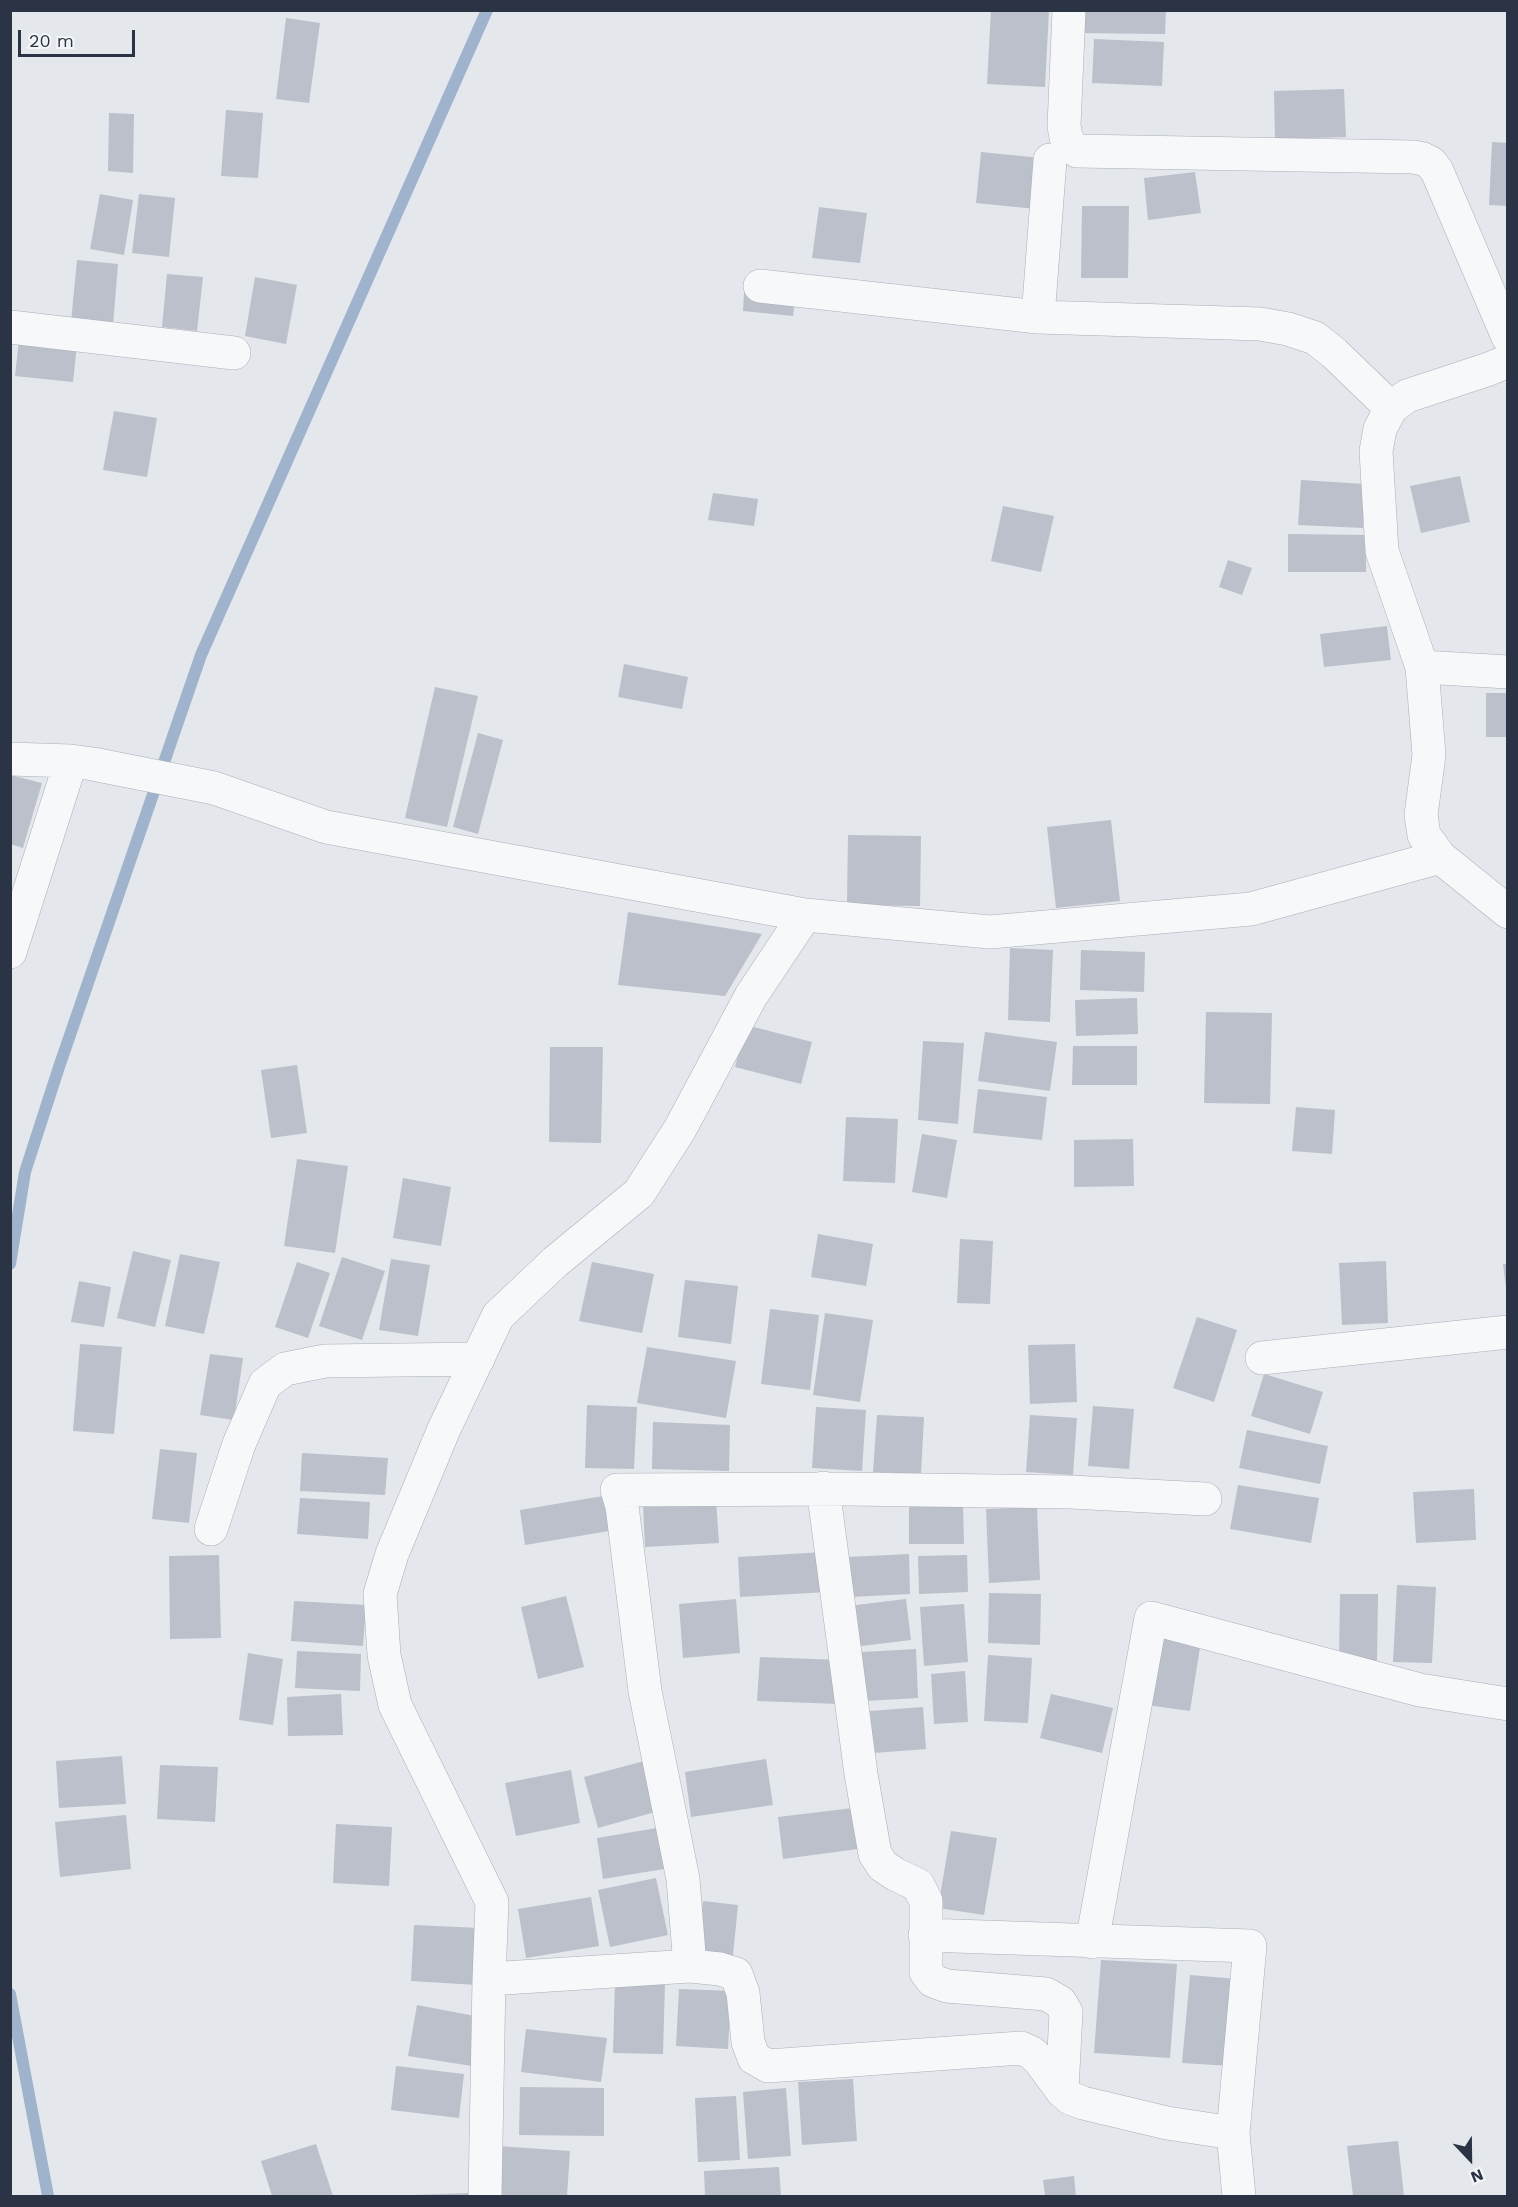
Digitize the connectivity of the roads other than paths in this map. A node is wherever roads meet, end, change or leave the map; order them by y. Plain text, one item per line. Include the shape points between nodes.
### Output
1 (1069, 10) edge
2 (1050, 160) dead end
3 (760, 286) dead end
4 (1038, 317) junction
5 (10, 327) edge
6 (1508, 337) edge
7 (234, 353) dead end
8 (1508, 361) edge
9 (1391, 408) junction
10 (1422, 667) junction
11 (1508, 672) edge
12 (10, 759) edge
13 (82, 763) junction
14 (1440, 858) junction
15 (1508, 912) edge
16 (805, 915) junction
17 (10, 952) edge
18 (1508, 1332) edge
19 (1262, 1358) dead end
20 (478, 1359) junction
21 (823, 1488) junction
22 (1205, 1499) dead end
23 (212, 1529) dead end
24 (1508, 1704) edge
25 (925, 1935) junction
26 (1092, 1942) junction
27 (690, 1966) junction
28 (489, 1979) junction
29 (1062, 2091) junction
30 (1233, 2133) junction
31 (485, 2196) edge
32 (1239, 2196) edge

1 - 6 street via 1064,126 1070,145 1077,150 1423,159 1437,171
2 - 4 street
3 - 4 street
4 - 9 street via 1260,324 1288,329 1315,338 1334,352
5 - 7 street
8 - 9 street via 1407,396
9 - 10 street via 1380,429 1376,451 1382,552
10 - 11 street
10 - 14 street via 1429,755 1421,815 1424,835
12 - 13 street
13 - 16 street via 214,788 326,827
13 - 17 street
14 - 15 street
14 - 16 street via 1251,909 990,932
16 - 20 street via 751,996 680,1129 639,1193 555,1262 498,1316
18 - 19 street
20 - 23 street via 325,1361 285,1369 265,1383 239,1444
20 - 28 street via 440,1440 380,1594 384,1655 395,1705 492,1902
21 - 22 street via 1071,1492
21 - 25 street via 875,1854 883,1866 918,1885 926,1900
21 - 27 street via 617,1490 645,1691 683,1878
24 - 26 street via 1420,1690 1151,1618
25 - 26 street
25 - 29 street via 926,1972 933,1982 1046,1994 1060,2002 1066,2012
26 - 30 street via 1250,1946
27 - 28 street
27 - 29 street via 736,1974 743,1993 748,2042 754,2058 768,2066 1021,2048 1040,2061
28 - 31 street
29 - 30 street via 1083,2103 1167,2123
30 - 32 street

